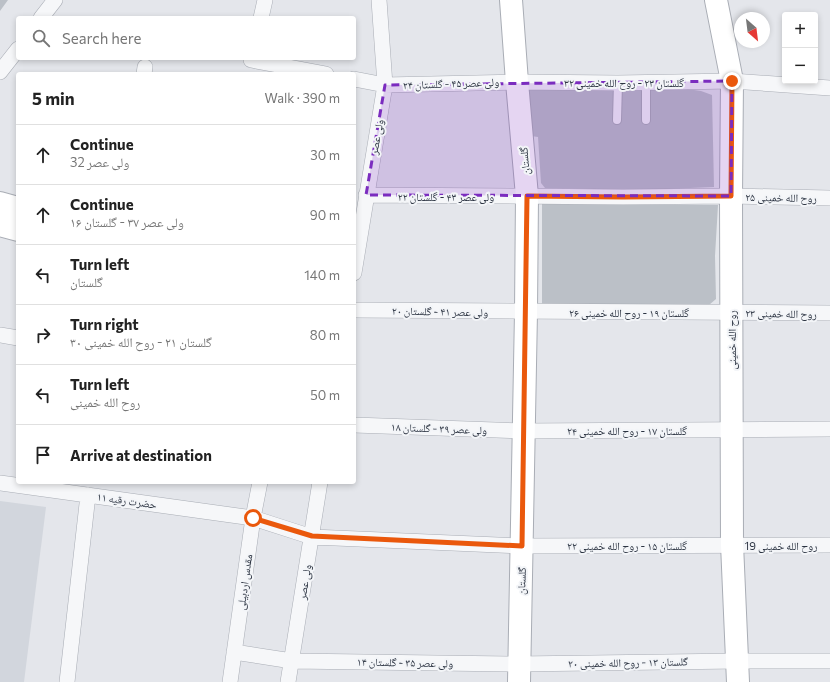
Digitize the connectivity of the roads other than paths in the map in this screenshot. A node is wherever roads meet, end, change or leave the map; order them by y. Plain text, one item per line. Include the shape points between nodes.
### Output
1 (265, 0) edge
2 (379, 0) edge
3 (511, 0) edge
4 (716, 0) edge
5 (49, 2) edge
6 (43, 16) edge
7 (261, 16) edge
8 (16, 52) edge
9 (251, 64) edge
10 (0, 72) edge
11 (311, 72) edge
12 (356, 79) edge
13 (732, 81) junction
14 (517, 82) junction
15 (646, 82) junction
16 (618, 83) junction
17 (385, 85) junction
18 (830, 88) edge
19 (617, 120) dead end
20 (646, 120) dead end
21 (366, 195) junction
22 (527, 196) junction
23 (731, 196) junction
24 (830, 198) edge
25 (0, 203) edge
26 (16, 207) edge
27 (0, 225) edge
28 (16, 229) edge
29 (356, 260) edge
30 (356, 310) edge
31 (526, 312) junction
32 (731, 313) junction
33 (830, 314) edge
34 (0, 335) edge
35 (16, 338) edge
36 (356, 425) edge
37 (830, 429) edge
38 (732, 430) junction
39 (523, 431) junction
40 (0, 483) edge
41 (260, 484) edge
42 (320, 484) edge
43 (88, 495) junction
44 (253, 518) junction
45 (312, 536) junction
46 (732, 544) junction
47 (830, 545) edge
48 (522, 546) junction
49 (234, 652) junction
50 (292, 661) junction
51 (737, 661) junction
52 (830, 661) edge
53 (519, 673) edge
54 (67, 682) edge
55 (230, 682) edge
56 (288, 682) edge
57 (738, 682) edge

1 - 7 street
2 - 17 street, ولی عصر
3 - 14 street, گلستان
4 - 13 street, روح الله خمینی
5 - 6 street
8 - 10 street
9 - 11 street
12 - 17 street, ولی عصر ۴۵ - گلستان ۲۴
13 - 15 street, گلستان ۲۳ - روح الله خمینی ۳۲
13 - 18 street, گلستان ۲۳ - روح الله خمینی ۳۲
13 - 23 street, روح الله خمینی
14 - 16 street, گلستان ۲۳ - روح الله خمینی ۳۲
14 - 17 street, ولی عصر ۴۵ - گلستان ۲۴
14 - 22 street, گلستان
15 - 16 street, گلستان ۲۳ - روح الله خمینی ۳۲
15 - 20 lane
16 - 19 lane
17 - 21 street, ولی عصر
21 - 22 street, ولی عصر ۴۳ - گلستان ۲۲
21 - 29 street, ولی عصر
22 - 23 street, ولی عصر ۴۳ - گلستان ۲۲
22 - 31 street, گلستان
23 - 24 street, روح الله خمینی ۲۵
23 - 32 street, روح الله خمینی
25 - 26 street
27 - 28 street
30 - 31 street, ولی عصر ۴۱ - گلستان ۲۰
31 - 32 street, گلستان ۱۹ - روح الله خمینی ۲۶
31 - 39 street, گلستان
32 - 33 street, روح الله خمینی ۲۳
32 - 38 street, روح الله خمینی
34 - 35 street
36 - 39 street, ولی عصر ۳۹ - گلستان ۱۸
37 - 38 street, گلستان ۱۷ - روح الله خمینی ۲۴
38 - 39 street, گلستان ۱۷ - روح الله خمینی ۲۴
38 - 46 street, روح الله خمینی
39 - 48 street, گلستان
40 - 43 street, حضرت رقیه ۱۱
41 - 44 street, مقدس اردبیلی
42 - 45 street, ولی عصر
43 - 44 street, حضرت رقیه ۱۱
43 - 54 street
44 - 45 street, حضرت رقیه ۱۱
44 - 49 street, مقدس اردبیلی
45 - 48 street, گلستان ۱۵ - روح الله خمینی ۲۲
45 - 50 street, ولی عصر
46 - 47 street, روح الله خمینی 19
46 - 48 street, گلستان ۱۵ - روح الله خمینی ۲۲
46 - 51 street, روح الله خمینی
48 - 53 street, گلستان
49 - 50 street, ولی عصر ۳۵ - گلستان ۱۴
49 - 55 street, مقدس اردبیلی
50 - 53 street, ولی عصر ۳۵ - گلستان ۱۴
50 - 56 street, ولی عصر
51 - 52 street, گلستان ۱۳ - روح الله خمینی ۲۰
51 - 53 street, گلستان ۱۳ - روح الله خمینی ۲۰
51 - 57 street, روح الله خمینی

